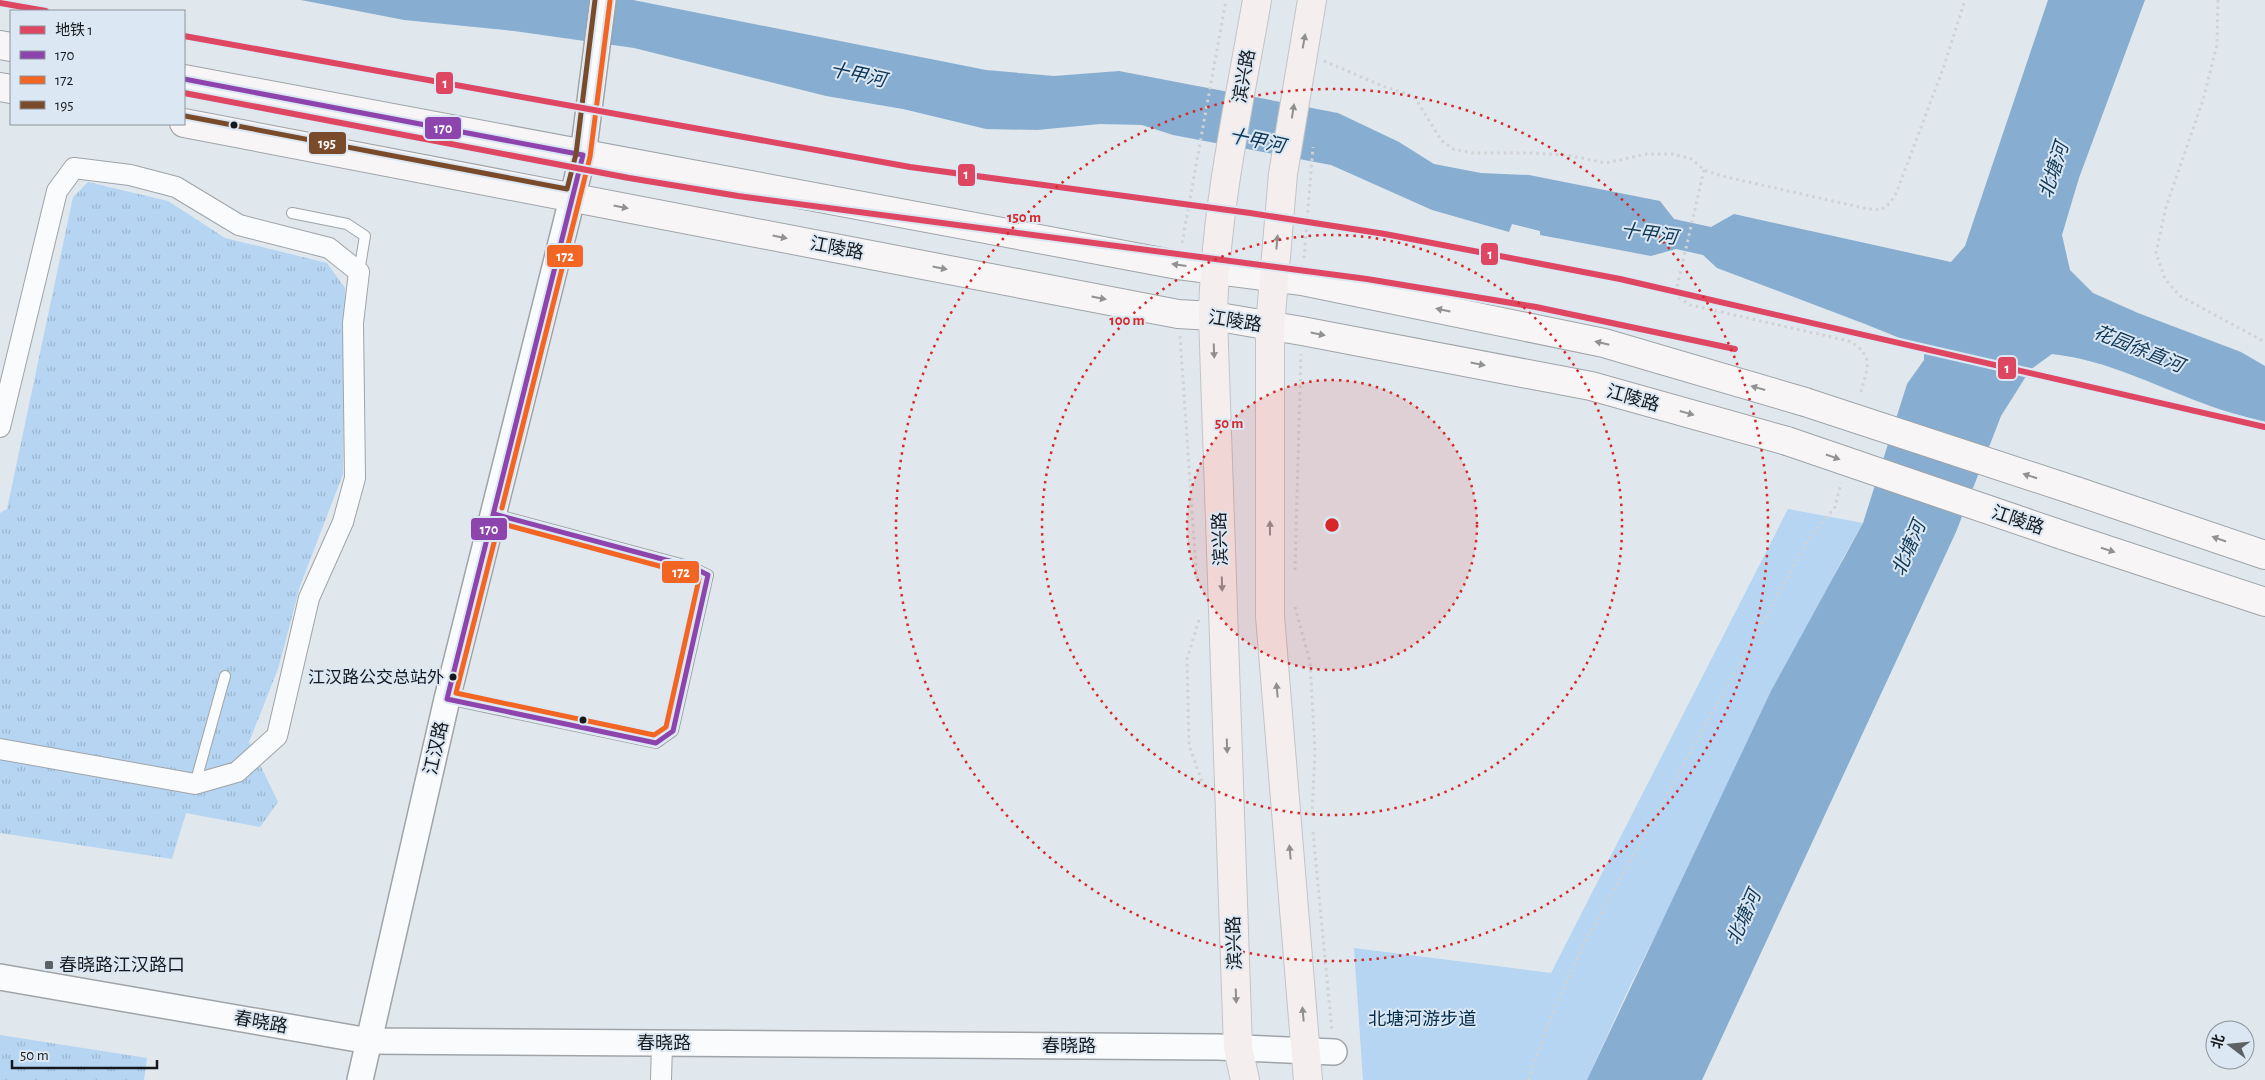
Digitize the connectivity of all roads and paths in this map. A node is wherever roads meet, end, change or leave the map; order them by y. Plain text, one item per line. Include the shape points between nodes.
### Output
1 (603, 0) edge
2 (1226, 0) edge
3 (1257, 0) edge
4 (1312, 0) edge
5 (1965, 0) edge
6 (2218, 0) edge
7 (1324, 61) dead end
8 (185, 79) edge
9 (185, 123) edge
10 (1313, 145) dead end
11 (583, 155) junction
12 (1704, 170) junction
13 (573, 198) junction
14 (292, 213) dead end
15 (1178, 265) junction
16 (1214, 269) junction
17 (359, 272) junction
18 (1274, 279) junction
19 (1302, 281) junction
20 (1178, 314) junction
21 (1213, 316) junction
22 (1270, 326) junction
23 (1302, 331) junction
24 (2265, 342) edge
25 (1860, 397) dead end
26 (0, 427) edge
27 (1842, 480) dead end
28 (494, 514) junction
29 (2265, 555) edge
30 (1295, 576) dead end
31 (1197, 589) dead end
32 (2265, 602) edge
33 (1294, 606) dead end
34 (1199, 618) dead end
35 (225, 676) dead end
36 (447, 699) junction
37 (0, 749) edge
38 (195, 784) junction
39 (1205, 791) dead end
40 (0, 977) edge
41 (369, 1041) junction
42 (662, 1044) junction
43 (1238, 1048) junction
44 (1306, 1052) junction
45 (1334, 1052) joint
46 (360, 1080) edge
47 (661, 1080) edge
48 (1245, 1080) edge
49 (1308, 1080) edge
50 (1528, 1080) edge

1 - 11 street, 江汉路
2 - 15 path
3 - 16 main road, 滨兴路 via 1228,163
18 -> 4 main road via 1283,174
5 - 12 path via 1897,191 1881,210
6 - 24 path via 2218,45 2166,207 2156,252 2165,279 2180,296
7 - 12 path via 1414,96 1441,140 1453,149 1472,153 1531,153 1606,162 1646,154 1672,154 1692,159
8 - 11 main road
9 - 13 main road, 江陵路
10 - 19 path
11 - 13 street, 江汉路
11 - 15 main road
12 - 25 path via 1677,287 1680,298 1690,305 1849,341 1862,348 1868,361
13 -> 20 main road, 江陵路
13 - 28 street, 江汉路
14 - 17 lane via 347,224 364,236
16 -> 15 main road
16 - 18 main road
16 - 21 main road, 滨兴路
17 - 26 street via 329,248 239,225 176,187 130,175 74,168 57,191
17 - 38 street via 353,323 355,478 343,522 309,598 277,736 237,772
18 - 19 main road
18 - 22 main road
29 -> 19 main road, bridge via 1804,402 1604,343
20 - 21 main road, 江陵路
20 - 31 path
21 - 22 main road, 江陵路
21 -> 43 main road, 滨兴路
22 - 23 main road, 江陵路
44 -> 22 main road via 1270,616
23 - 30 path
23 -> 32 main road, 江陵路, bridge via 1591,386 1786,441
27 - 50 path via 1835,507 1807,542 1583,946 1554,1009
28 - 36 street, 江汉路
28 - 36 lane via 692,567 708,575 673,731 656,743
33 - 45 path via 1310,662 1315,751 1312,816
34 - 39 path via 1188,660 1189,745
35 - 38 lane
36 - 41 street, 江汉路
37 - 38 street
40 - 41 street, 春晓路
41 - 42 street, 春晓路
41 - 46 street, 江汉路
42 - 43 street, 春晓路
42 - 47 street
43 - 44 street, 春晓路
43 - 48 main road, 滨兴路
44 - 45 street, 春晓路
44 - 49 main road

